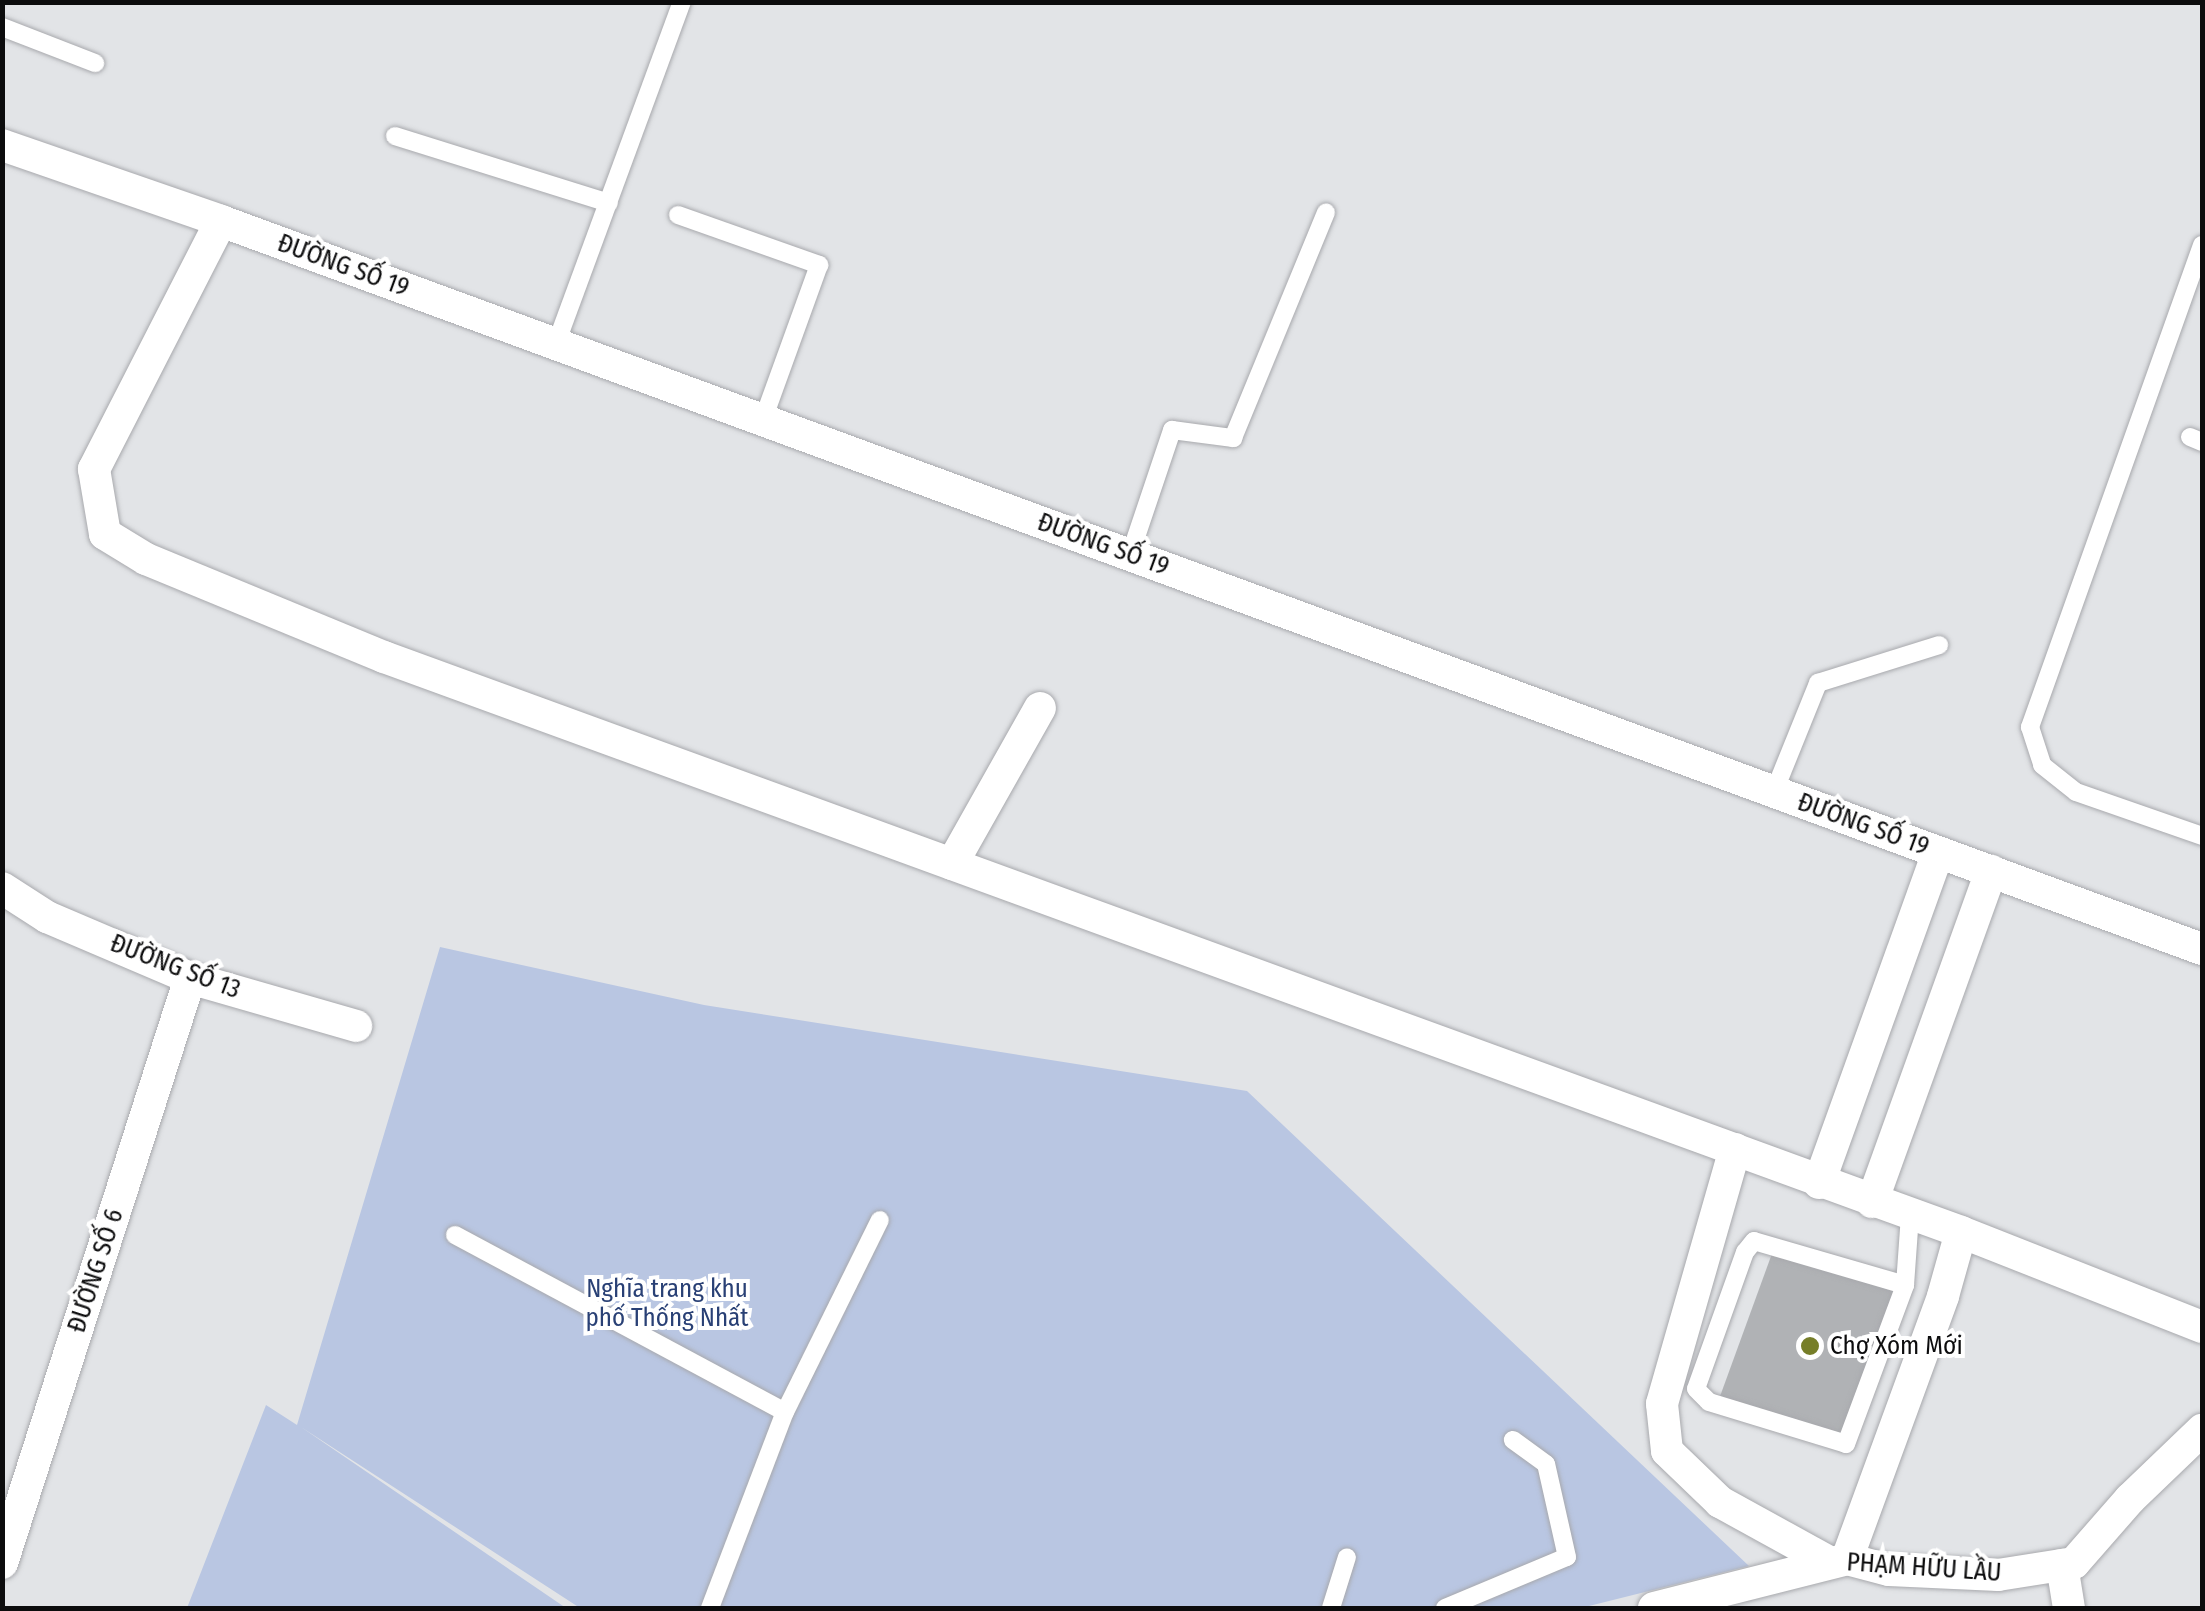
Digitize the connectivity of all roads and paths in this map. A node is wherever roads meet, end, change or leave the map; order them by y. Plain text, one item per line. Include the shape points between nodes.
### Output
1 (682, 2) edge
2 (2, 27) edge
3 (95, 63) dead end
4 (395, 136) dead end
5 (2, 145) edge
6 (609, 203) junction
7 (1326, 212) dead end
8 (678, 214) dead end
9 (220, 221) junction
10 (2202, 245) edge
11 (556, 344) junction
12 (762, 420) junction
13 (1130, 555) junction
14 (1939, 645) dead end
15 (1040, 708) dead end
16 (1774, 792) junction
17 (2202, 836) edge
18 (1938, 853) junction
19 (952, 864) junction
20 (1990, 872) junction
21 (2, 888) edge
22 (2202, 950) edge
23 (190, 978) junction
24 (356, 1026) dead end
25 (1736, 1149) junction
26 (1818, 1183) junction
27 (1872, 1202) junction
28 (1910, 1216) junction
29 (880, 1220) dead end
30 (1960, 1232) junction
31 (456, 1236) dead end
32 (1905, 1285) junction
33 (2202, 1327) edge
34 (785, 1412) junction
35 (2202, 1430) edge
36 (1512, 1440) dead end
37 (1346, 1556) dead end
38 (1838, 1561) junction
39 (2, 1563) edge
40 (2062, 1565) junction
41 (710, 1608) edge
42 (1331, 1608) edge
43 (1446, 1608) edge
44 (1654, 1608) edge
45 (2069, 1608) edge

1 - 6 lane
2 - 3 lane
4 - 6 lane
5 - 9 street, ĐƯỜNG SỐ 19
6 - 11 lane
7 - 13 lane via 1233,438 1172,430
8 - 12 lane via 819,264
9 - 11 street, ĐƯỜNG SỐ 19
9 - 19 street via 94,468 105,534 146,559 384,657
10 - 17 lane via 2030,726 2042,765 2076,792
11 - 12 street, ĐƯỜNG SỐ 19
12 - 13 street, ĐƯỜNG SỐ 19
13 - 16 street, ĐƯỜNG SỐ 19
14 - 16 lane via 1818,683
15 - 19 street
16 - 18 street, ĐƯỜNG SỐ 19
18 - 20 street, ĐƯỜNG SỐ 19
18 - 26 street
19 - 25 street
20 - 22 street, ĐƯỜNG SỐ 19
20 - 27 street
21 - 23 street, ĐƯỜNG SỐ 13 via 48,916
23 - 24 street, ĐƯỜNG SỐ 13
23 - 39 street, ĐƯỜNG SỐ 6
25 - 26 street
25 - 38 street via 1662,1404 1667,1451 1720,1502
26 - 27 street
27 - 28 street
28 - 30 street
28 - 32 lane
29 - 34 lane
30 - 33 street
30 - 38 street via 1943,1296
31 - 34 lane
32 - 32 lane via 1846,1444 1710,1402 1696,1389 1744,1252 1754,1241
34 - 41 lane
35 - 40 street via 2074,1563
36 - 43 lane via 1546,1464 1566,1557
37 - 42 lane
38 - 40 street, PHẠM HỮU LẦU via 1998,1575
38 - 44 street, PHẠM HỮU LẦU
40 - 45 street

